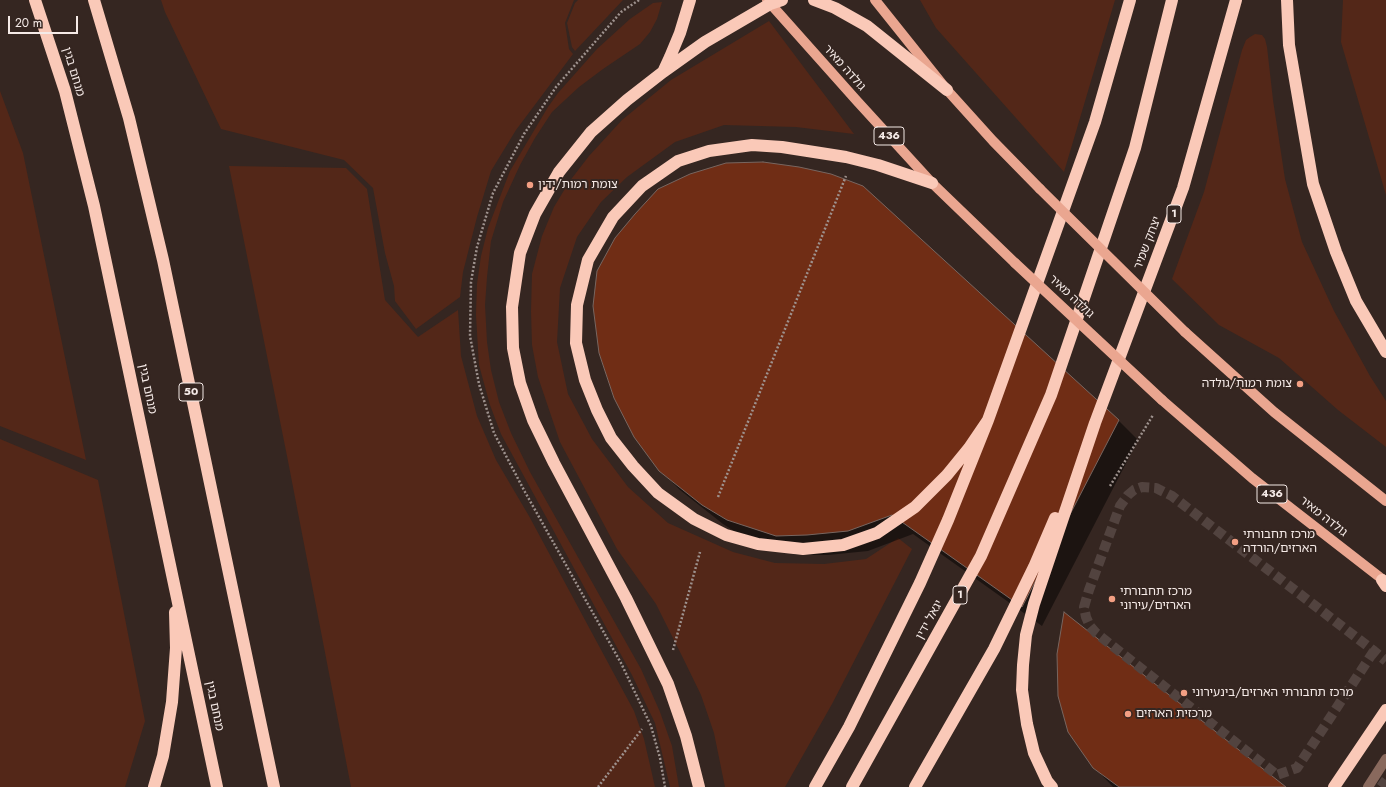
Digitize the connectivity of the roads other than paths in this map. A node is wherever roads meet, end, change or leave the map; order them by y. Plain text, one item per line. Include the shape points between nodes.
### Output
1 (35, 0) edge
2 (94, 0) edge
3 (690, 0) edge
4 (782, 0) edge
5 (814, 0) edge
6 (875, 0) edge
7 (1130, 0) edge
8 (1172, 0) edge
9 (1236, 0) edge
10 (1287, 0) edge
11 (769, 2) edge
12 (662, 72) junction
13 (947, 90) junction
14 (932, 183) junction
15 (1386, 352) edge
16 (988, 420) junction
17 (1095, 423) junction
18 (1386, 501) edge
19 (164, 533) junction
20 (1385, 583) edge
21 (1386, 710) edge
22 (1386, 759) edge
23 (154, 787) edge
24 (217, 787) edge
25 (274, 787) edge
26 (699, 787) edge
27 (814, 787) edge
28 (852, 787) edge
29 (915, 787) edge
30 (1052, 787) edge
31 (1334, 787) edge
32 (1368, 787) edge

1 - 19 highway, מנחם בגין via 65,92 94,206
2 - 25 highway, 50 via 129,118 163,260
3 - 12 highway via 680,33
4 - 11 highway
5 - 13 highway via 835,8 867,26
6 - 13 main road
7 - 16 highway via 1096,122
8 - 28 highway, יגאל ידין / 1 via 1135,148 1050,395 982,556
9 - 17 highway, יצחק שמיר / 1 via 1183,188
10 - 15 highway via 1289,45 1313,184 1356,301
11 - 12 highway
11 - 14 main road, גולדה מאיר / 436
12 - 26 highway via 592,132 558,172 535,214 520,253 512,307 513,348 520,383 533,420 668,684 686,736
13 - 18 main road, bridge via 1040,189 1185,332 1274,412
14 - 16 highway via 846,157 782,147 752,145 709,151 678,161 642,186 613,217 588,260 577,305 576,343 585,380 597,410 611,438 633,466 658,493 694,519 726,535 758,544 803,550 843,545 877,533 915,507 952,469
14 - 20 main road, גולדה מאיר / 436, bridge via 1162,400 1258,482
16 - 27 highway via 920,583 849,727
17 - 29 highway, 1 via 1034,567 994,649
17 - 30 highway via 1026,635 1022,690 1027,724 1034,753
19 - 23 highway via 174,593 176,648 172,702 163,756
19 - 24 highway, מנחם בגין
21 - 31 highway
22 - 32 lane

